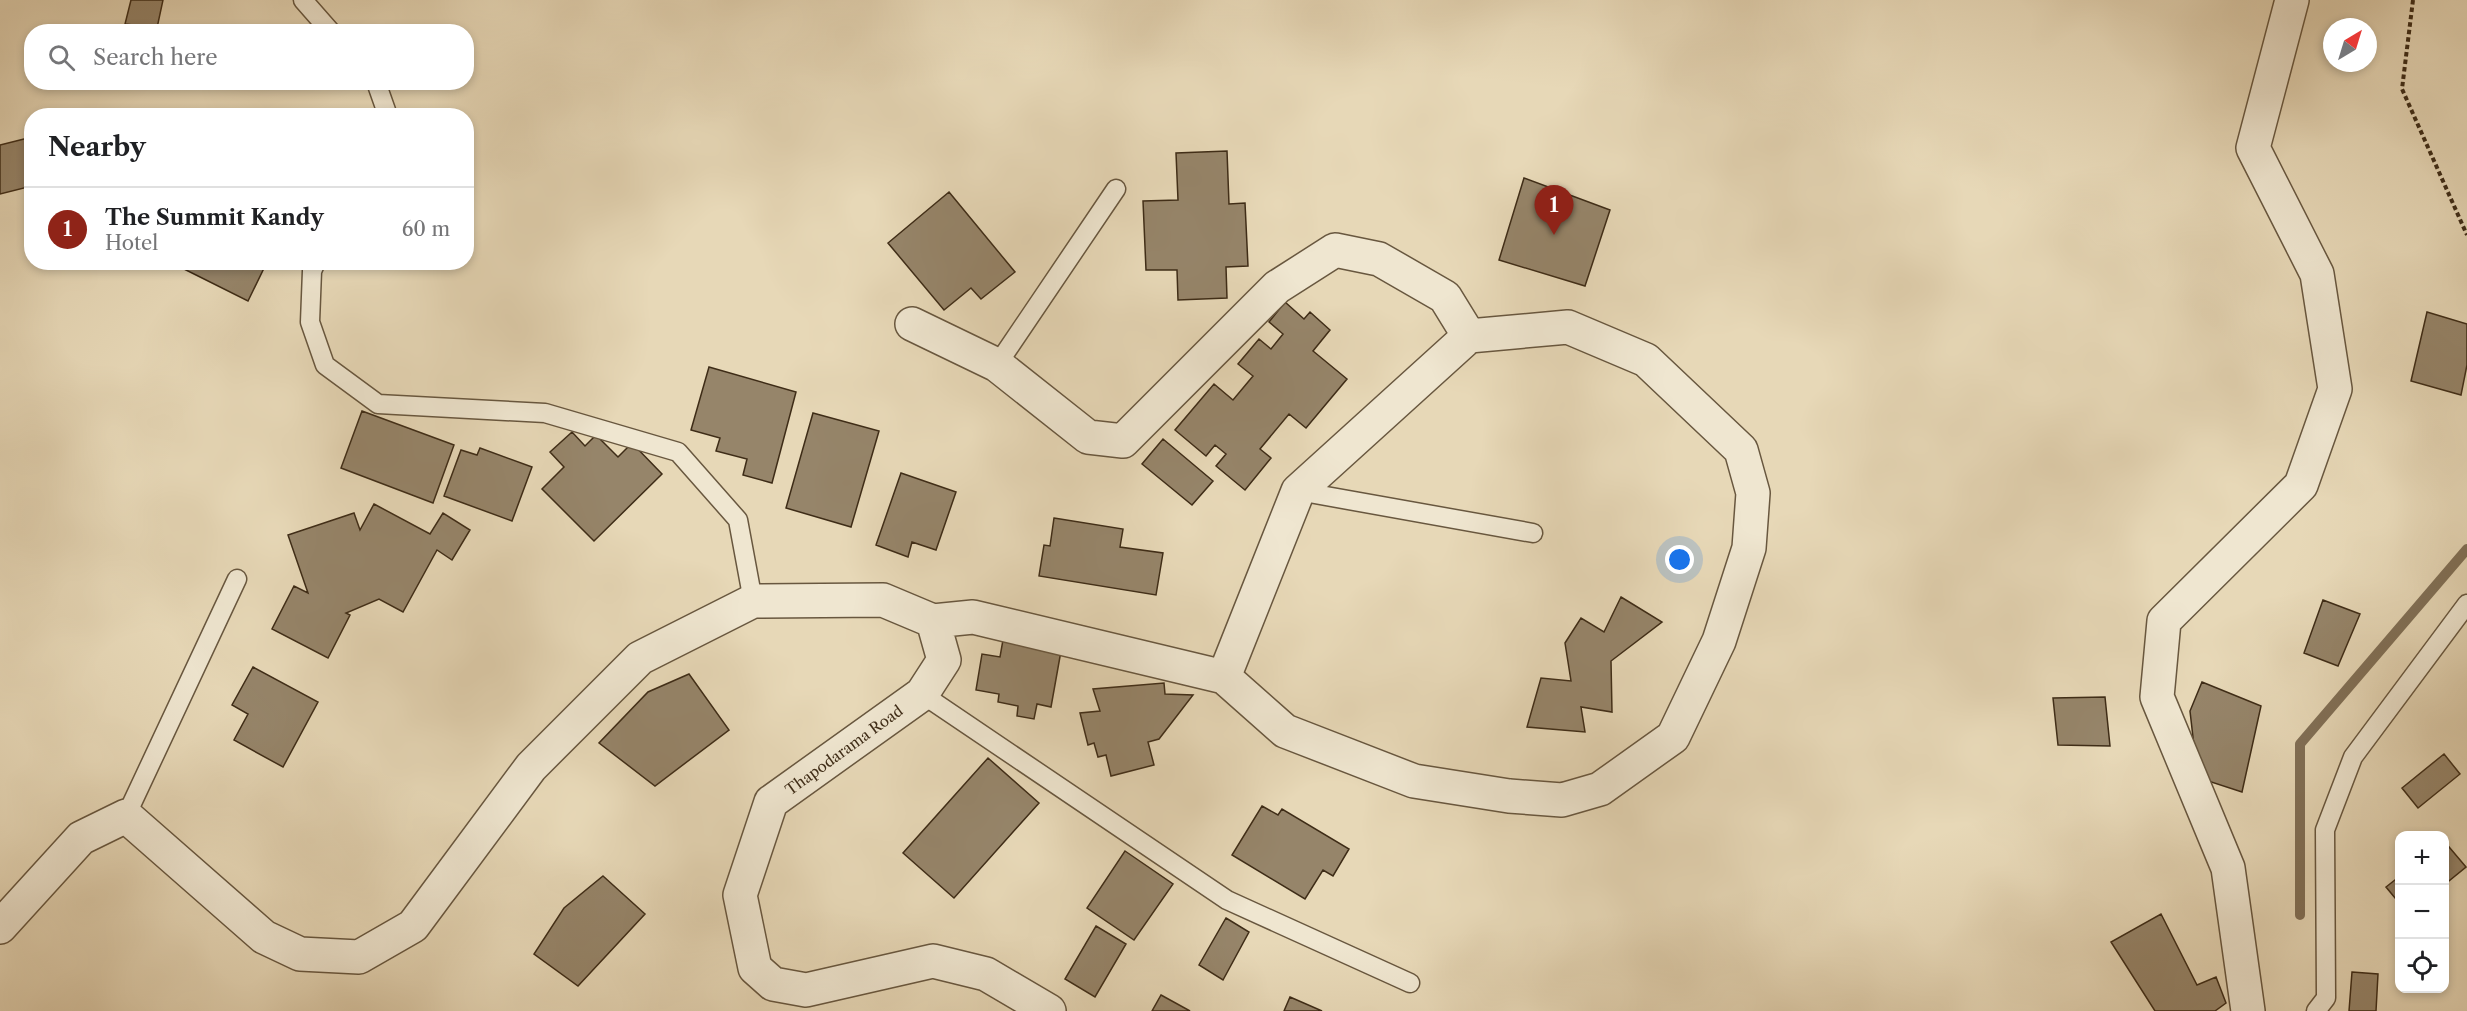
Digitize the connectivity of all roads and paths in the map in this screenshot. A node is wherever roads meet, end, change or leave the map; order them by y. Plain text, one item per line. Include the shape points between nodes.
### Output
1 (303, 0) edge
2 (2292, 0) edge
3 (2413, 0) edge
4 (324, 24) edge
5 (379, 90) edge
6 (385, 108) edge
7 (1116, 189) dead end
8 (2467, 235) edge
9 (313, 270) edge
10 (912, 324) dead end
11 (1469, 336) junction
12 (998, 364) junction
13 (1298, 490) junction
14 (1533, 533) dead end
15 (237, 579) dead end
16 (753, 602) junction
17 (2467, 604) edge
18 (933, 621) junction
19 (1224, 677) junction
20 (922, 694) junction
21 (126, 816) junction
22 (0, 927) edge
23 (1410, 983) dead end
24 (1049, 1011) edge
25 (2248, 1011) edge
26 (2316, 1011) edge

1 - 4 lane
2 - 25 street via 2253,148 2317,274 2335,389 2301,485 2164,621 2157,697 2229,868
3 - 8 path via 2402,89
5 - 6 lane
7 - 12 lane
9 - 16 lane via 310,322 325,365 378,404 545,413 678,452 738,520
10 - 12 street
11 - 12 street via 1445,297 1379,259 1335,250 1277,286 1123,441 1088,437
11 - 13 street
11 - 19 street via 1568,327 1578,331 1646,360 1741,450 1753,493 1749,548 1719,641 1673,737 1600,789 1562,800 1509,796 1414,781 1285,731
13 - 14 lane
13 - 19 street
15 - 21 lane
16 - 18 street via 883,600
16 - 21 street via 640,658 531,767 413,926 359,957 300,954 264,937
17 - 26 lane via 2353,757 2325,830 2326,998
18 - 19 street via 973,617
18 - 20 street, Thapodarama Road via 944,660
20 - 23 lane via 1227,900
20 - 24 street, Thapodarama Road via 771,802 740,895 755,968 773,984 806,990 933,961 986,974
21 - 22 street via 81,838

